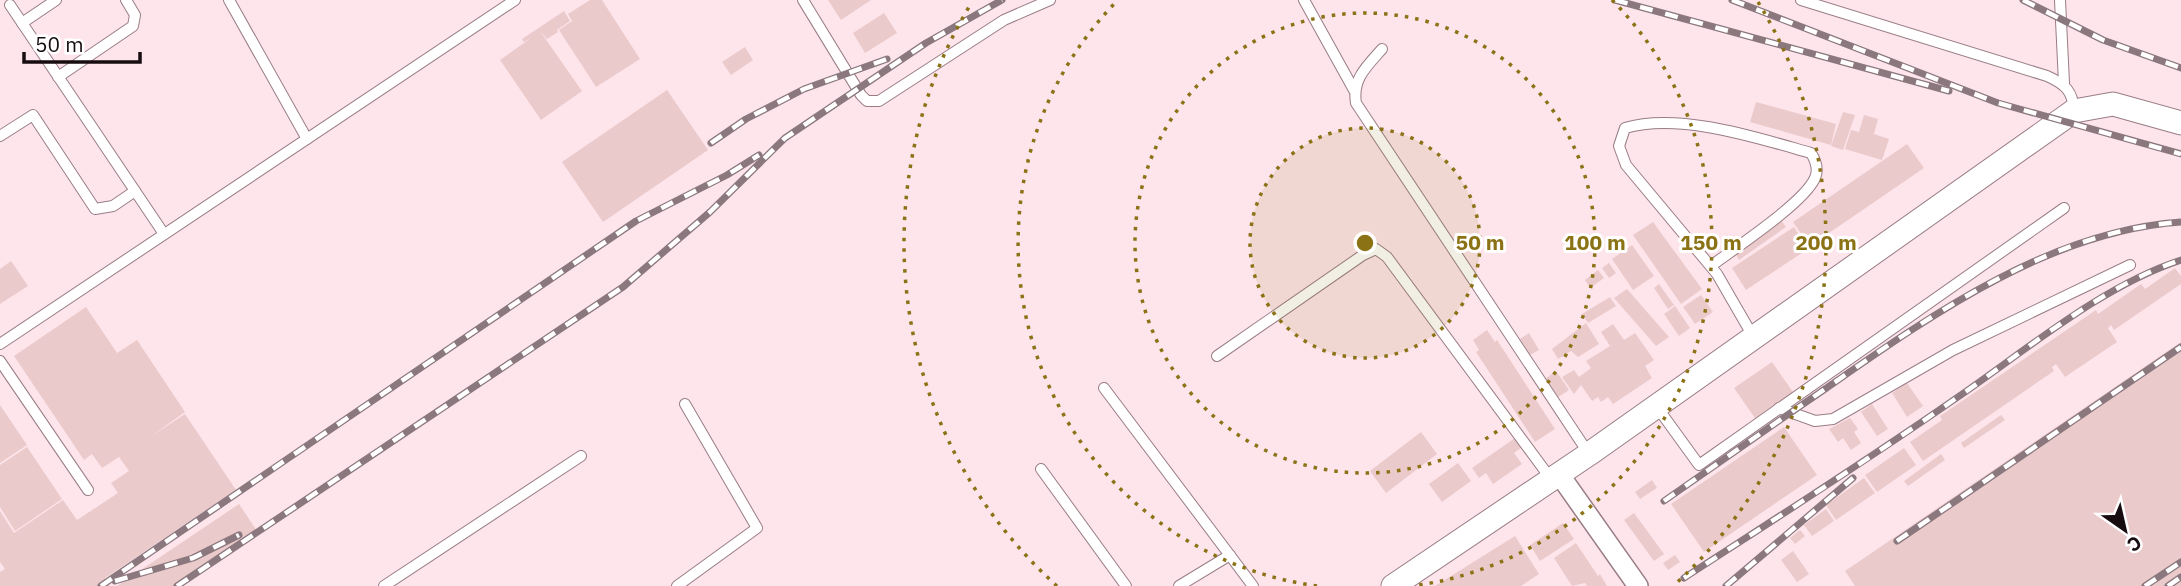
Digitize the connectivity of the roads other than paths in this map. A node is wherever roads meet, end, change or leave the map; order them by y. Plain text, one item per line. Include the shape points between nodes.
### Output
1 (56, 0) edge
2 (126, 0) edge
3 (229, 0) edge
4 (515, 0) edge
5 (803, 0) edge
6 (1049, 0) edge
7 (1304, 0) edge
8 (1801, 0) edge
9 (2060, 0) edge
10 (10, 5) dead end
11 (22, 23) junction
12 (1382, 49) dead end
13 (58, 77) junction
14 (2064, 83) junction
15 (1354, 90) junction
16 (2074, 111) junction
17 (2181, 123) edge
18 (0, 136) edge
19 (307, 139) junction
20 (135, 191) junction
21 (2064, 208) dead end
22 (164, 234) junction
23 (2130, 265) dead end
24 (1711, 267) junction
25 (1754, 338) junction
26 (0, 344) edge
27 (1217, 356) dead end
28 (0, 361) edge
29 (1104, 388) dead end
30 (685, 404) dead end
31 (1657, 407) junction
32 (1779, 408) junction
33 (1589, 454) junction
34 (581, 456) dead end
35 (1041, 469) dead end
36 (1555, 477) junction
37 (88, 490) dead end
38 (1230, 555) junction
39 (384, 586) edge
40 (677, 586) edge
41 (1126, 586) edge
42 (1180, 586) edge
43 (1254, 586) edge
44 (1393, 586) edge
45 (1638, 586) edge

1 - 11 lane
2 - 13 lane via 135,15 133,26
3 - 19 lane
4 - 19 lane
5 - 6 lane via 861,96 879,101 1004,20
7 - 15 lane
8 - 14 lane
9 - 14 lane
10 - 11 lane
11 - 13 lane
12 - 15 lane
13 - 20 lane
14 - 16 lane via 2073,97
15 - 33 lane via 1356,103 1373,131
16 - 17 street via 2113,104
16 - 25 street
18 - 20 lane via 33,114 94,209 113,206
19 - 22 lane
20 - 22 lane
21 - 32 lane
22 - 26 lane
23 - 32 lane via 1953,350 1833,419 1815,422
24 - 24 lane via 1626,165 1619,146 1625,128 1642,122 1724,129 1811,153 1816,177 1805,194
24 - 25 lane
25 - 31 street
27 - 36 lane via 1376,250 1388,257
28 - 37 lane
29 - 38 lane
30 - 40 lane via 757,528
31 - 32 lane via 1699,465
31 - 33 street
33 - 36 street
34 - 39 lane
35 - 41 lane
36 - 44 street
36 - 45 street
38 - 42 lane
38 - 43 lane

